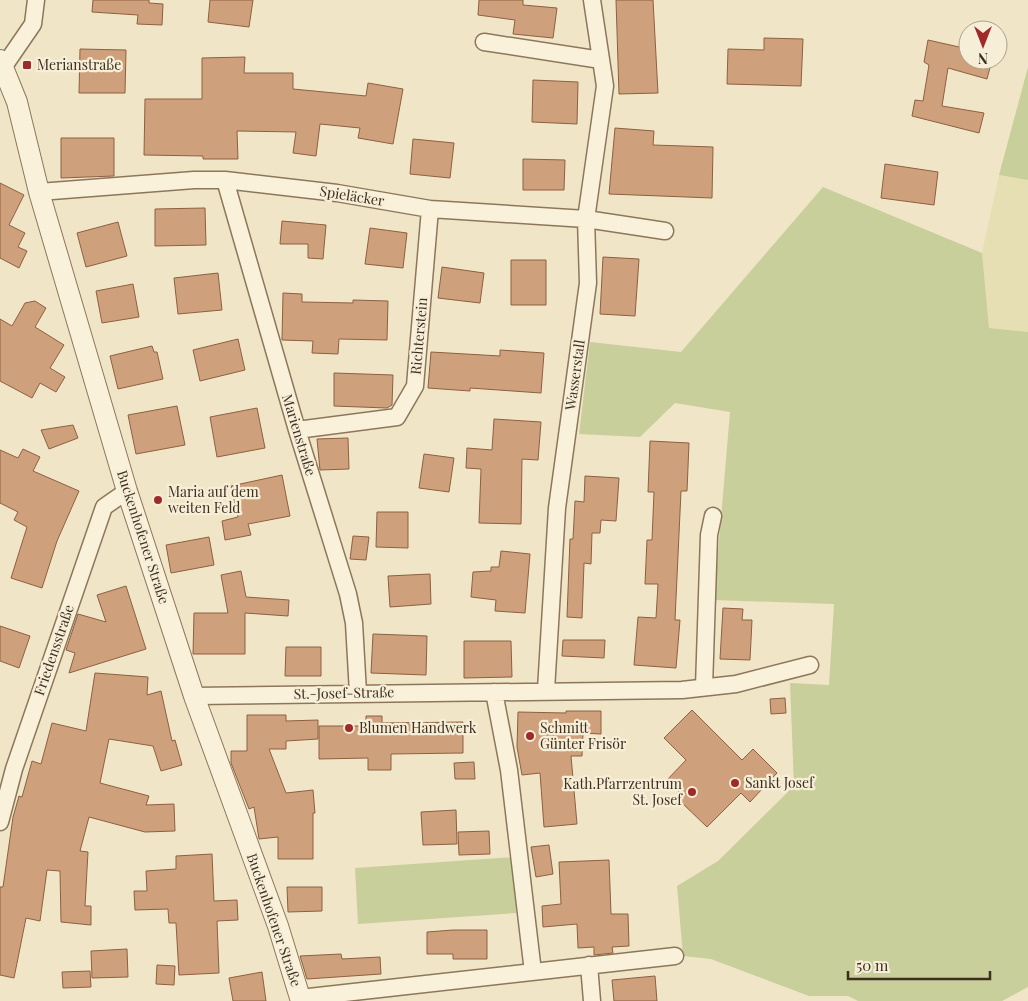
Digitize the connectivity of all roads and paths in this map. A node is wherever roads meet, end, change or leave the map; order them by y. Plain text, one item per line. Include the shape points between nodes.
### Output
1 (36, 0) edge
2 (592, 0) edge
3 (484, 42) dead end
4 (601, 60) junction
5 (1, 66) edge
6 (225, 180) junction
7 (39, 192) junction
8 (430, 209) junction
9 (586, 219) junction
10 (665, 231) dead end
11 (297, 430) junction
12 (127, 491) junction
13 (713, 516) dead end
14 (810, 665) dead end
15 (704, 687) junction
16 (546, 690) junction
17 (494, 692) junction
18 (358, 693) junction
19 (194, 696) junction
20 (7, 767) edge
21 (0, 822) edge
22 (674, 956) dead end
23 (589, 965) junction
24 (532, 972) junction
25 (300, 999) edge
26 (592, 1001) edge

1 - 5 street via 33,24
2 - 4 street, Wasserstall
3 - 4 street
4 - 9 street, Wasserstall via 605,86
5 - 7 street, Buckenhofener Straße via 17,102
6 - 7 street, Spieläcker
6 - 8 street, Spieläcker via 337,193
6 - 11 street, Marienstraße
7 - 12 street, Buckenhofener Straße
8 - 9 street, Spieläcker
8 - 11 street, Richterstein via 415,386 397,417
9 - 10 street, Spieläcker
9 - 16 street, Wasserstall via 588,283 557,508
11 - 18 street, Marienstraße via 348,594 354,623
12 - 19 street, Buckenhofener Straße
12 - 20 street, Friedensstraße via 104,507
13 - 15 street via 709,534
14 - 15 street, St.-Josef-Straße via 736,684
15 - 16 street, St.-Josef-Straße via 682,690
16 - 17 street, St.-Josef-Straße
17 - 18 street, St.-Josef-Straße
17 - 24 street via 509,770
18 - 19 street, St.-Josef-Straße
19 - 25 street, Buckenhofener Straße via 278,926
20 - 21 street, Friedensstraße
22 - 23 street
23 - 24 street
23 - 26 street
24 - 25 street

